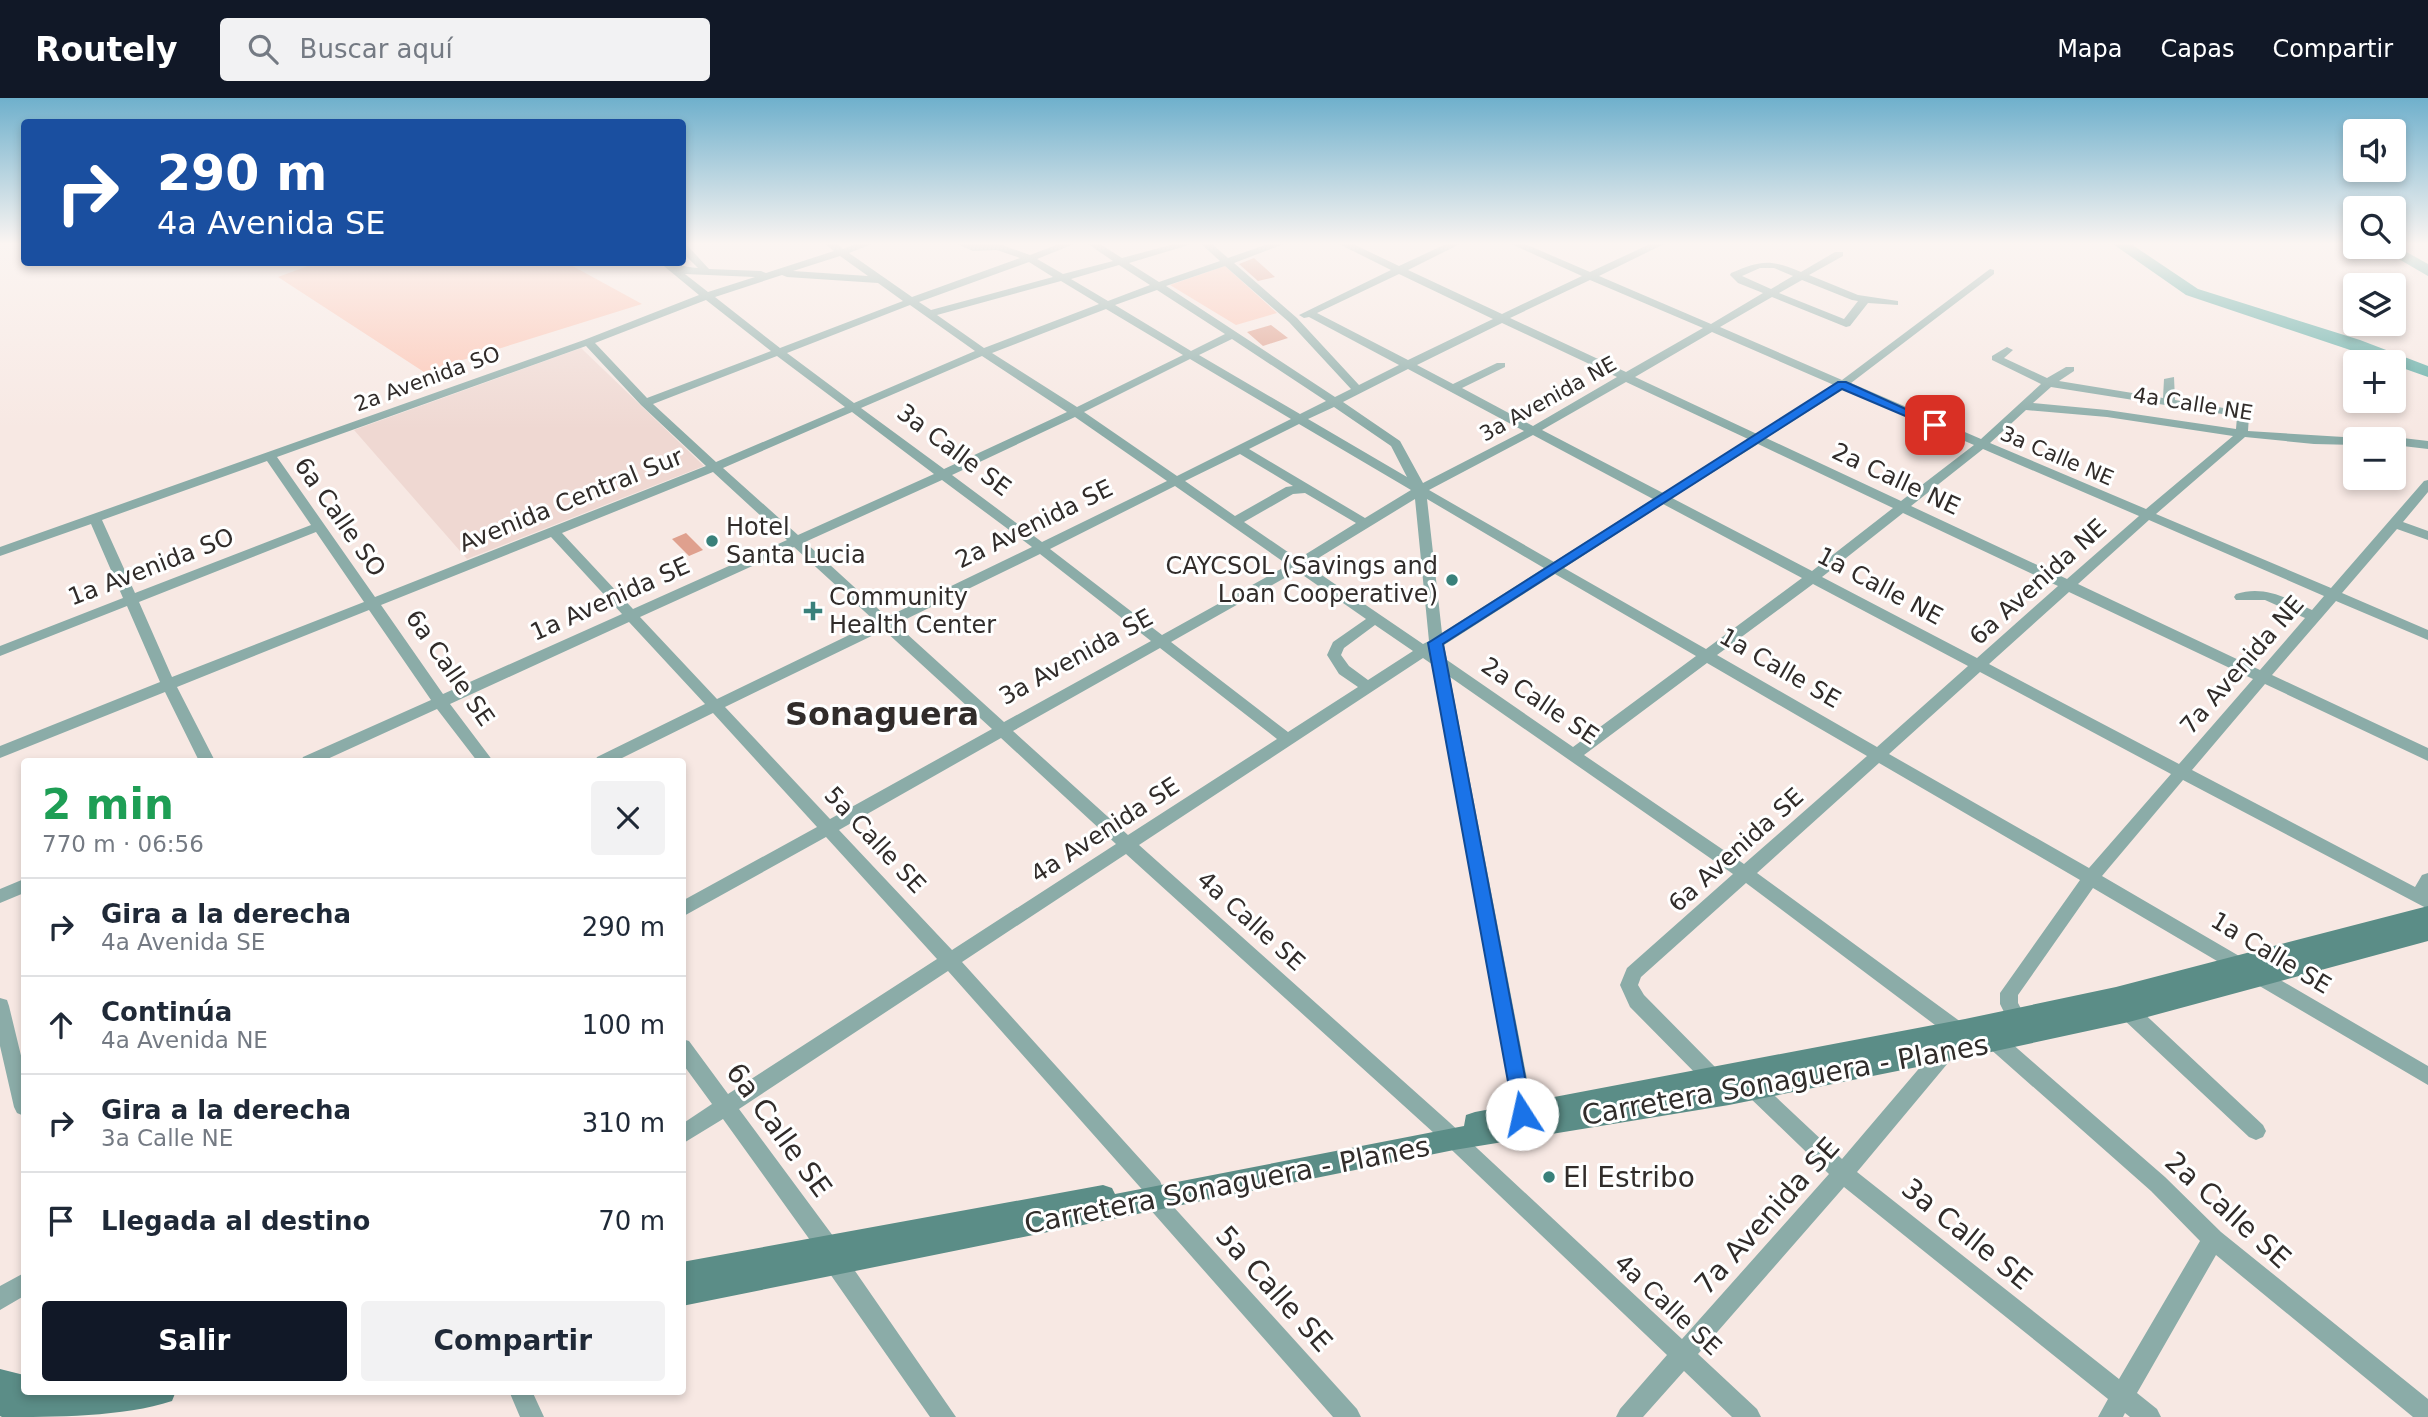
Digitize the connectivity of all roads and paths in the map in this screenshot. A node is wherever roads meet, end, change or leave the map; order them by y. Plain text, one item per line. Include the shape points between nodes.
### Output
1 (681, 306) edge
2 (718, 306) edge
3 (900, 306) edge
4 (915, 306) edge
5 (960, 306) edge
6 (1105, 306) edge
7 (1107, 306) edge
8 (1188, 306) edge
9 (1276, 306) edge
10 (1325, 306) edge
11 (1474, 306) edge
12 (1527, 306) edge
13 (1659, 306) edge
14 (1749, 306) edge
15 (1801, 306) edge
16 (1860, 306) edge
17 (1946, 306) edge
18 (1310, 313) junction
19 (928, 314) junction
20 (1500, 318) junction
21 (1293, 320) junction
22 (1711, 328) junction
23 (1233, 334) junction
24 (588, 342) junction
25 (2007, 350) dead end
26 (983, 352) junction
27 (780, 353) junction
28 (1192, 355) junction
29 (1410, 365) junction
30 (1501, 365) dead end
31 (2070, 369) dead end
32 (1627, 378) junction
33 (2170, 379) dead end
34 (2048, 383) junction
35 (1842, 385) junction
36 (1453, 388) junction
37 (1359, 391) junction
38 (2169, 401) junction
39 (1336, 402) junction
40 (645, 403) junction
41 (2024, 406) junction
42 (853, 407) junction
43 (1076, 412) junction
44 (1301, 419) junction
45 (1534, 430) junction
46 (2242, 434) junction
47 (1755, 438) junction
48 (2343, 441) edge
49 (2406, 443) edge
50 (1981, 445) junction
51 (2428, 446) edge
52 (1240, 449) junction
53 (270, 456) junction
54 (714, 467) junction
55 (942, 475) junction
56 (1176, 481) junction
57 (2428, 484) edge
58 (1306, 489) junction
59 (1420, 490) junction
60 (1662, 498) junction
61 (1902, 507) junction
62 (2146, 516) junction
63 (95, 519) junction
64 (1234, 522) junction
65 (1363, 522) junction
66 (2394, 523) junction
67 (319, 526) junction
68 (554, 531) junction
69 (2428, 536) edge
70 (796, 542) junction
71 (1041, 548) junction
72 (0, 552) edge
73 (1297, 565) junction
74 (1554, 567) junction
75 (1813, 577) junction
76 (2068, 585) junction
77 (2333, 594) junction
78 (2241, 597) dead end
79 (131, 600) junction
80 (373, 604) junction
81 (631, 615) junction
82 (2314, 617) junction
83 (1375, 619) junction
84 (889, 624) junction
85 (2428, 635) edge
86 (1158, 641) junction
87 (1429, 647) junction
88 (0, 651) edge
89 (1708, 656) junction
90 (1441, 664) junction
91 (1980, 665) junction
92 (2262, 677) junction
93 (168, 684) junction
94 (1368, 688) junction
95 (441, 703) junction
96 (715, 705) junction
97 (1002, 729) junction
98 (1288, 740) junction
99 (0, 752) edge
100 (1880, 754) junction
101 (1573, 755) junction
102 (2428, 755) edge
103 (205, 758) edge
104 (316, 758) edge
105 (483, 758) edge
106 (609, 758) edge
107 (2182, 771) junction
108 (827, 827) junction
109 (1128, 845) junction
110 (1746, 874) junction
111 (2092, 876) junction
112 (21, 887) edge
113 (0, 896) edge
114 (2426, 898) edge
115 (686, 908) edge
116 (2428, 932) edge
117 (950, 959) junction
118 (2243, 964) junction
119 (2263, 977) junction
120 (0, 1006) edge
121 (2129, 1012) junction
122 (2017, 1018) junction
123 (1958, 1031) junction
124 (1995, 1041) junction
125 (1946, 1051) junction
126 (686, 1053) edge
127 (12, 1058) edge
128 (2428, 1076) edge
129 (1713, 1078) junction
130 (1754, 1089) junction
131 (21, 1095) edge
132 (725, 1108) junction
133 (1525, 1120) junction
134 (2256, 1131) dead end
135 (686, 1132) edge
136 (1448, 1134) junction
137 (1843, 1174) junction
138 (1154, 1194) junction
139 (2213, 1239) junction
140 (832, 1255) junction
141 (686, 1274) edge
142 (21, 1286) edge
143 (686, 1292) edge
144 (0, 1299) edge
145 (1682, 1354) junction
146 (0, 1384) edge
147 (21, 1388) edge
148 (140, 1395) edge
149 (522, 1395) edge
150 (2122, 1396) junction
151 (0, 1402) edge
152 (2428, 1414) edge
153 (533, 1417) edge
154 (944, 1417) edge
155 (1349, 1417) edge
156 (1628, 1417) edge
157 (1749, 1417) edge
158 (2110, 1417) edge
159 (2150, 1417) edge

1 - 24 street, 2a Avenida SO
2 - 27 street, 3a Calle SE
3 - 27 street
4 - 19 street
5 - 19 street
6 - 26 street, Avenida Central Sur
7 - 28 street, 1a Calle SE
8 - 23 street
9 - 21 street
10 - 18 street
11 - 20 street, 2a Calle NE
12 - 20 street, 2a Avenida SE
13 - 22 street, 3a Calle NE
14 - 22 street, 3a Avenida NE
15 - 16 street via 1846,324
17 - 35 street, 4a Avenida SE
18 - 21 street
18 - 29 street, 1a Calle NE
19 - 26 street
20 - 29 street, 2a Avenida SE
20 - 32 street, 2a Calle NE
21 - 37 street
22 - 32 street, 3a Avenida NE
22 - 35 street, 3a Calle NE
23 - 28 street, 1a Avenida SE
23 - 39 street
24 - 40 street, 4a Calle SE
24 - 53 street, 2a Avenida SO
25 - 34 street via 1996,358
26 - 42 street, Avenida Central Sur
26 - 43 street
27 - 40 street
27 - 42 street, 3a Calle SE
28 - 43 street, 1a Avenida SE
28 - 44 street, 1a Calle SE
29 - 36 street, 1a Calle NE
29 - 37 street, 2a Avenida SE
30 - 36 street
31 - 34 street
32 - 45 street, 3a Avenida NE
32 - 47 street, 2a Calle NE
33 - 38 street
34 - 38 street
34 - 41 street
35 - 47 street, 4a Avenida SE
35 - 50 street, 3a Calle NE
36 - 45 street, 1a Calle NE
37 - 39 street, 2a Avenida SE
38 - 46 street via 2238,413 2243,416
39 - 44 street, 2a Avenida SE
39 - 59 street via 1396,444
40 - 54 street, 4a Calle SE
41 - 46 street, 4a Calle NE via 2109,413
41 - 50 street
42 - 54 street, Avenida Central Sur
42 - 55 street, 3a Calle SE
43 - 55 street, 1a Avenida SE
43 - 56 street
44 - 52 street, 2a Avenida SE
44 - 59 street, 1a Calle SE
45 - 59 street, 3a Avenida NE
45 - 60 street, 1a Calle NE
46 - 48 street, 4a Calle NE
46 - 62 street, 6a Avenida NE
47 - 60 street, 4a Avenida SE
47 - 61 street, 2a Calle NE
49 - 51 street
50 - 61 street
50 - 62 street, 3a Calle NE
52 - 56 street, 2a Avenida SE
52 - 58 street
53 - 63 street, 2a Avenida SO
53 - 67 street, 6a Calle SO
54 - 68 street, Avenida Central Sur
54 - 70 street, 4a Calle SE
55 - 70 street, 1a Avenida SE
55 - 71 street, 3a Calle SE
56 - 64 street
56 - 71 street, 2a Avenida SE
57 - 66 street, 7a Avenida NE
58 - 64 street via 1290,490
58 - 65 street
59 - 65 street, 3a Avenida SE
59 - 74 street, 1a Calle SE
59 - 87 street
60 - 74 street, 4a Avenida SE
60 - 75 street, 1a Calle NE
61 - 75 street
61 - 76 street, 2a Calle NE
62 - 76 street, 6a Avenida NE
62 - 77 street, 3a Calle NE
63 - 72 street, 2a Avenida SO
63 - 79 street
64 - 73 street
65 - 73 street, 3a Avenida SE
66 - 69 street
66 - 77 street, 7a Avenida NE
67 - 79 street, 1a Avenida SO
67 - 80 street, 6a Calle SO
68 - 80 street, Avenida Central Sur
68 - 81 street, 5a Calle SE
70 - 81 street, 1a Avenida SE
70 - 84 street, 4a Calle SE
71 - 84 street, 2a Avenida SE
71 - 86 street, 3a Calle SE
73 - 83 street
73 - 86 street, 3a Avenida SE
74 - 87 street, 4a Avenida SE
74 - 89 street, 1a Calle SE
75 - 89 street
75 - 91 street, 1a Calle NE
76 - 91 street, 6a Avenida NE
76 - 92 street, 2a Calle NE
77 - 82 street, 7a Avenida NE
77 - 85 street, 3a Calle NE
78 - 82 street via 2261,594
79 - 88 street, 1a Avenida SO
79 - 93 street
80 - 93 street, Avenida Central Sur
80 - 95 street, 6a Calle SE
81 - 95 street, 1a Avenida SE
81 - 96 street, 5a Calle SE
82 - 92 street, 7a Avenida NE
83 - 87 street
83 - 94 street via 1338,645 1334,655 1344,670
84 - 96 street, 2a Avenida SE
84 - 97 street, 4a Calle SE
86 - 97 street, 3a Avenida SE
86 - 98 street, 3a Calle SE
87 - 90 street
87 - 94 street, 4a Avenida SE
89 - 100 street, 1a Calle SE
89 - 101 street
90 - 101 street, 2a Calle SE
90 - 133 street
91 - 100 street, 6a Avenida NE
91 - 107 street, 1a Calle NE
92 - 102 street, 2a Calle NE
92 - 107 street, 7a Avenida NE
93 - 99 street, Avenida Central Sur
93 - 103 street
94 - 98 street, 4a Avenida SE
95 - 104 street, 1a Avenida SE
95 - 105 street, 6a Calle SE
96 - 106 street, 2a Avenida SE
96 - 108 street, 5a Calle SE
97 - 108 street, 3a Avenida SE
97 - 109 street, 4a Calle SE
98 - 109 street, 4a Avenida SE
100 - 110 street, 6a Avenida SE
100 - 111 street, 1a Calle SE
101 - 110 street, 2a Calle SE
107 - 111 street, 7a Avenida NE
107 - 114 street, 1a Calle NE
108 - 115 street, 3a Avenida SE
108 - 117 street, 5a Calle SE
109 - 117 street, 4a Avenida SE
109 - 136 street, 4a Calle SE
110 - 123 street, 2a Calle SE
110 - 129 street, 6a Avenida SE via 1633,974 1629,985 1637,1000
111 - 118 street, 1a Calle SE
111 - 122 street via 2009,993
112 - 113 street
114 - 118 main road, Carretera Sonaguera - Planes
116 - 119 main road, Carretera Sonaguera - Planes
117 - 132 street, 4a Avenida SE
117 - 138 street, 5a Calle SE
118 - 119 street, 1a Calle SE
118 - 122 main road, Carretera Sonaguera - Planes
119 - 121 main road, Carretera Sonaguera - Planes
119 - 128 street, 1a Calle SE
120 - 127 street
121 - 124 main road, Carretera Sonaguera - Planes
121 - 134 street
122 - 123 main road, Carretera Sonaguera - Planes
123 - 129 main road, Carretera Sonaguera - Planes
124 - 125 main road, Carretera Sonaguera - Planes
124 - 139 street, 2a Calle SE via 2158,1184
125 - 130 main road, Carretera Sonaguera - Planes
125 - 137 street, 7a Avenida SE
126 - 132 street, 6a Calle SE
127 - 131 street
129 - 133 main road, Carretera Sonaguera - Planes
130 - 133 main road, Carretera Sonaguera - Planes
130 - 137 street, 3a Calle SE
132 - 135 street, 4a Avenida SE
132 - 140 street, 6a Calle SE
133 - 136 main road, Carretera Sonaguera - Planes
136 - 138 main road, Carretera Sonaguera - Planes
136 - 145 street, 4a Calle SE
137 - 145 street, 7a Avenida SE
137 - 150 street, 3a Calle SE
138 - 140 main road, Carretera Sonaguera - Planes
138 - 155 street, 5a Calle SE
139 - 150 street
139 - 152 street, 2a Calle SE
140 - 141 main road, Carretera Sonaguera - Planes
140 - 143 main road, Carretera Sonaguera - Planes
140 - 154 street, 6a Calle SE
142 - 144 street
145 - 156 street, 7a Avenida SE
145 - 157 street, 4a Calle SE
146 - 147 main road
148 - 151 main road
149 - 153 street
150 - 158 street
150 - 159 street, 3a Calle SE

